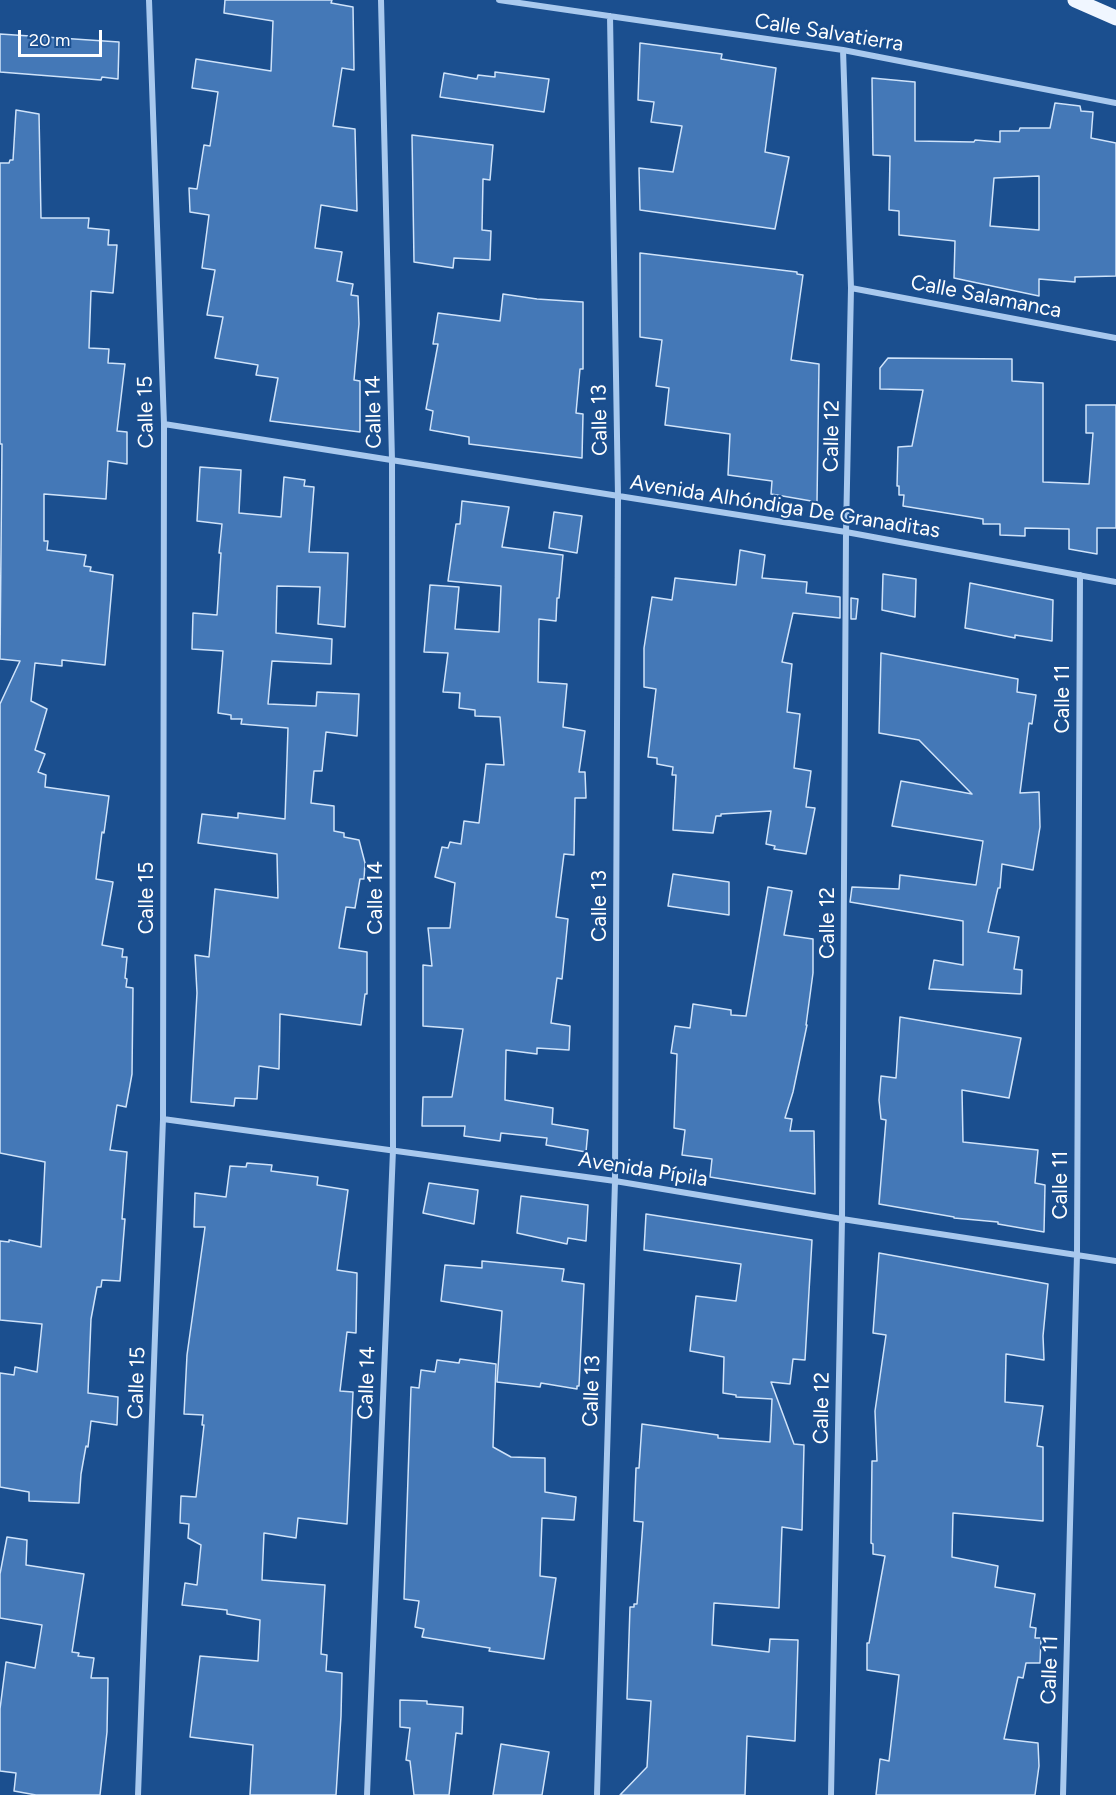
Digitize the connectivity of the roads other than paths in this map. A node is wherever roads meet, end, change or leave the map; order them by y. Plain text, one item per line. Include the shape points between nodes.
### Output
1 (149, 0) edge
2 (381, 0) edge
3 (499, 0) edge
4 (1075, 0) edge
5 (610, 16) junction
6 (1116, 18) edge
7 (843, 50) junction
8 (1116, 103) edge
9 (851, 288) junction
10 (1116, 338) edge
11 (164, 424) junction
12 (392, 460) junction
13 (618, 496) junction
14 (846, 532) junction
15 (1080, 575) junction
16 (1116, 582) edge
17 (163, 1119) junction
18 (393, 1150) junction
19 (615, 1181) junction
20 (842, 1219) junction
21 (1077, 1254) junction
22 (1116, 1261) edge
23 (138, 1795) edge
24 (367, 1795) edge
25 (597, 1795) edge
26 (831, 1795) edge
27 (1063, 1795) edge

1 - 11 street, Calle 15
2 - 12 street, Calle 14
3 - 5 street, Calle Salvatierra
4 - 6 main road
5 - 7 street, Calle Salvatierra
5 - 13 street, Calle 13
7 - 8 street, Calle Salvatierra
7 - 9 street, Calle 12
9 - 10 street, Calle Salamanca
9 - 14 street, Calle 12
11 - 12 street, Avenida Alhóndiga De Granaditas
11 - 17 street, Calle 15
12 - 13 street, Avenida Alhóndiga De Granaditas
12 - 18 street, Calle 14
13 - 14 street, Avenida Alhóndiga De Granaditas
13 - 19 street, Calle 13
14 - 15 street, Avenida Alhóndiga De Granaditas
14 - 20 street, Calle 12
15 - 16 street, Avenida Alhóndiga De Granaditas
15 - 21 street, Calle 11
17 - 18 street, Avenida Pípila
17 - 23 street, Calle 15
18 - 19 street, Avenida Pípila
18 - 24 street, Calle 14
19 - 20 street, Avenida Pípila
19 - 25 street, Calle 13
20 - 21 street, Avenida Pípila
20 - 26 street, Calle 12
21 - 22 street, Avenida Pípila
21 - 27 street, Calle 11

